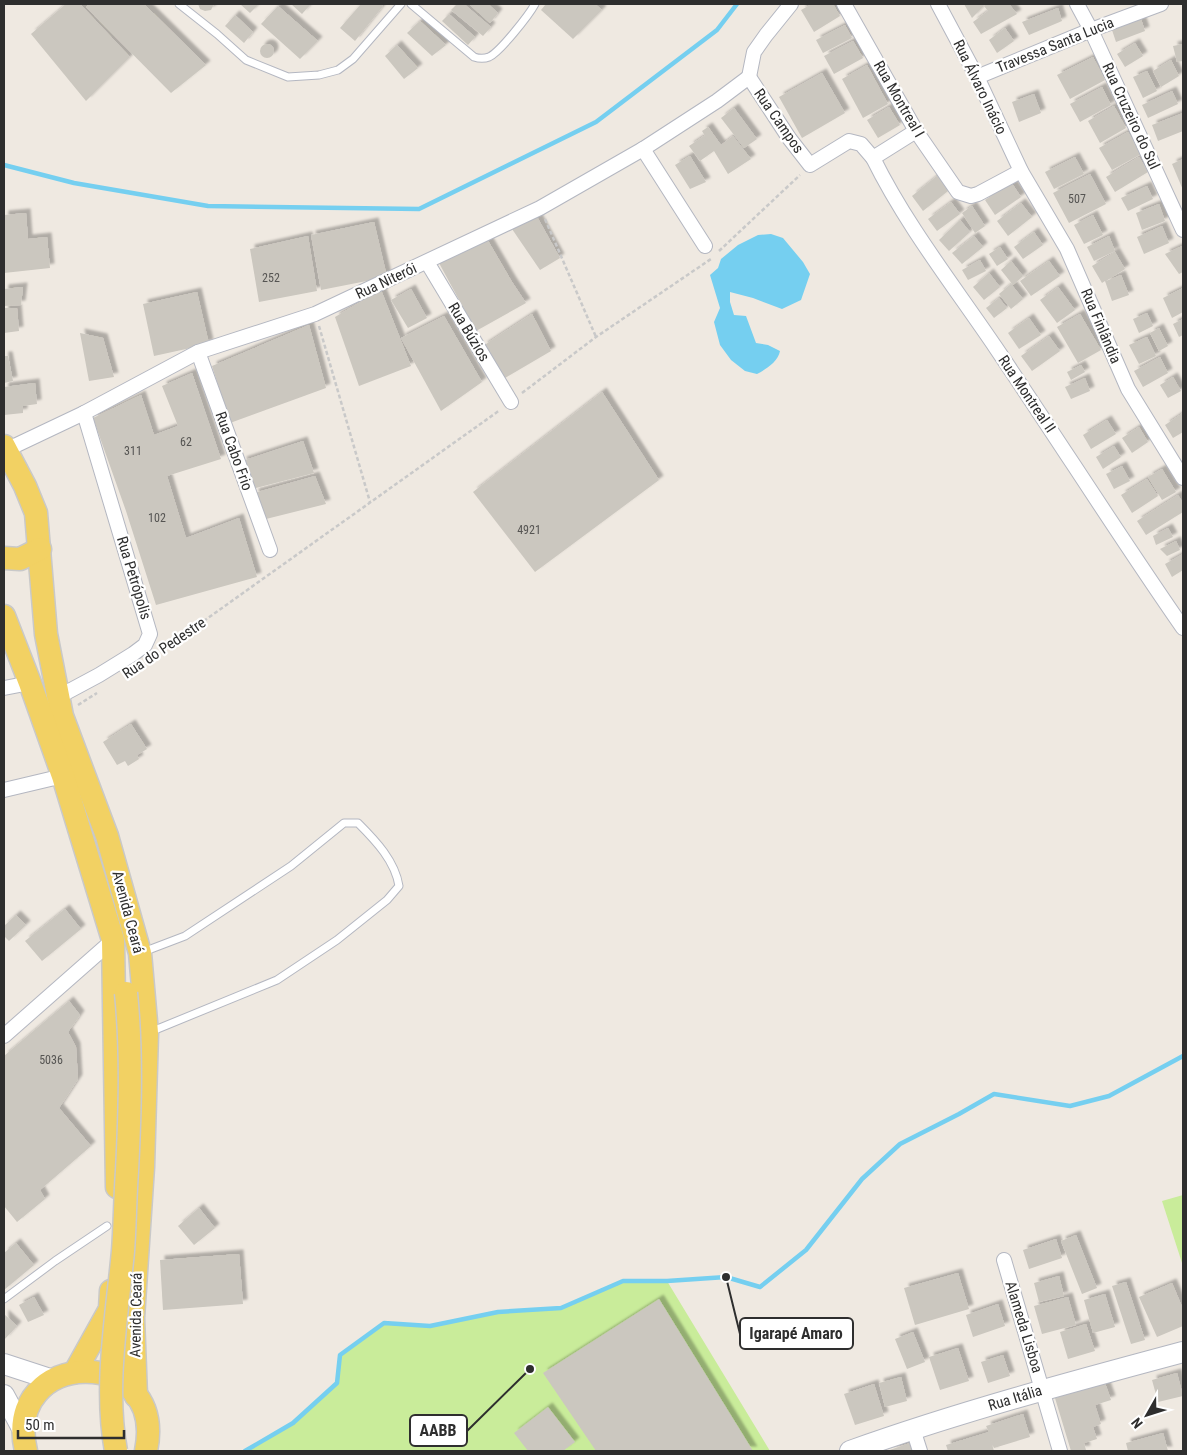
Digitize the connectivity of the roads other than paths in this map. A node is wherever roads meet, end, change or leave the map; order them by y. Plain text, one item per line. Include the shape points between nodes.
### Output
1 (179, 4) edge
2 (401, 4) edge
3 (411, 4) edge
4 (535, 4) edge
5 (791, 4) edge
6 (844, 4) edge
7 (938, 4) edge
8 (1077, 4) edge
9 (1161, 4) edge
10 (1091, 30) junction
11 (977, 76) junction
12 (749, 77) junction
13 (916, 131) junction
14 (643, 149) junction
15 (873, 158) junction
16 (1021, 171) junction
17 (1183, 230) edge
18 (705, 246) dead end
19 (427, 262) junction
20 (198, 352) junction
21 (511, 402) road end
22 (84, 413) junction
23 (7, 455) edge
24 (1183, 478) edge
25 (40, 549) junction
26 (270, 550) dead end
27 (4, 558) edge
28 (4, 616) edge
29 (1183, 628) edge
30 (30, 683) junction
31 (4, 688) edge
32 (60, 706) junction
33 (63, 776) junction
34 (4, 790) edge
35 (113, 945) junction
36 (140, 953) junction
37 (147, 1033) junction
38 (4, 1036) edge
39 (107, 1226) dead end
40 (1004, 1260) dead end
41 (4, 1299) edge
42 (1183, 1352) edge
43 (4, 1364) edge
44 (75, 1372) junction
45 (54, 1380) junction
46 (1043, 1389) junction
47 (4, 1395) edge
48 (136, 1396) junction
49 (913, 1429) junction
50 (25, 1441) edge
51 (149, 1447) edge
52 (116, 1451) edge
53 (850, 1451) edge
54 (920, 1451) edge
55 (1060, 1451) edge

1 - 2 lane via 246,60 288,77 338,70 353,60
3 - 4 lane via 474,57 481,59 491,56 502,46
5 - 12 street via 754,52
6 - 13 street, Rua Montreal I
7 - 11 street, Rua Álvaro Inácio
8 - 10 street, Rua Cruzeiro do Sul
9 - 10 street, Travessa Santa Lucia
10 - 11 street, Travessa Santa Lucia
10 - 17 street, Rua Cruzeiro do Sul
11 - 16 street, Rua Álvaro Inácio
12 - 14 street, Rua Niterói
12 - 15 street, Rua Campos via 788,138 810,165 849,141 861,144
13 - 15 street
13 - 16 street, Rua Montreal I via 958,192 978,194
14 - 18 street
14 - 19 street, Rua Niterói via 540,208
15 - 29 street, Rua Montreal II via 898,204
16 - 24 street, Rua Finlândia via 1067,249 1128,389
19 - 20 street, Rua Niterói via 315,314
19 - 21 street, Rua Búzios
20 - 22 street, Rua Niterói
20 - 26 street, Rua Cabo Frio
22 - 23 street, Rua Niterói
22 - 32 street, Rua Petrópolis via 150,634 144,646 99,675
23 - 25 main road, Avenida Ceará via 36,514
25 - 27 main road via 20,559
25 - 32 main road, Avenida Ceará via 46,634
28 - 30 main road, Avenida Ceará
30 - 31 street
30 - 33 main road, Avenida Ceará
32 - 36 main road, Avenida Ceará via 107,836
33 - 34 street
33 - 35 main road, Avenida Ceará
35 - 38 street
35 - 44 main road, Avenida Ceará via 117,1186 110,1310
35 - 52 main road, bridge via 126,993 130,1048 123,1249 112,1382
36 - 37 main road, Avenida Ceará
36 - 37 lane via 185,936 291,866 344,823 358,823 377,842 397,873 399,886 387,900 337,940 277,980
37 - 48 main road, Avenida Ceará via 143,1167 133,1318
39 - 41 lane
40 - 46 street, Alameda Lisboa
42 - 46 street, Rua Itália
43 - 45 street
44 - 45 main road
44 - 48 main road via 109,1375
45 - 50 main road via 30,1405
46 - 49 street, Rua Itália
46 - 55 street, Alameda Lisboa
47 - 50 street
48 - 51 main road via 146,1417
49 - 53 street, Rua Itália
49 - 54 street

